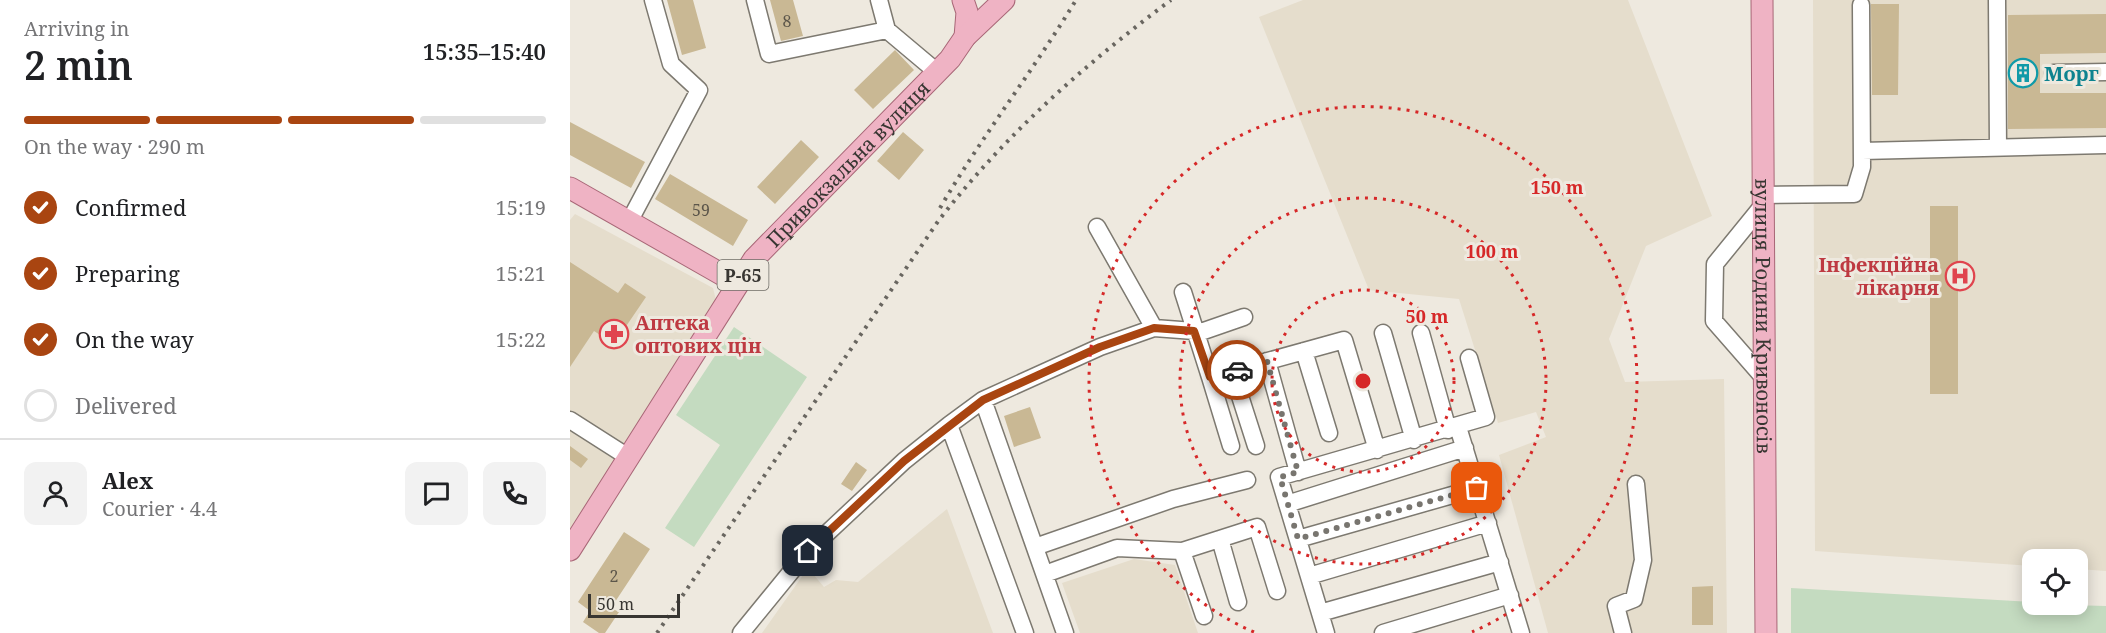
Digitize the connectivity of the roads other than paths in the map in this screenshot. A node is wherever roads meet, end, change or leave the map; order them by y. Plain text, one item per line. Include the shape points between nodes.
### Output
1 (654, 0) edge
2 (755, 0) edge
3 (879, 0) edge
4 (963, 0) edge
5 (1004, 0) edge
6 (1762, 0) edge
7 (1996, 0) edge
8 (1861, 5) dead end
9 (887, 30) junction
10 (965, 37) junction
11 (937, 72) junction
12 (2106, 72) edge
13 (2054, 73) dead end
14 (2106, 146) edge
15 (1998, 148) junction
16 (1862, 151) junction
17 (570, 188) edge
18 (1763, 200) junction
19 (629, 222) junction
20 (1097, 227) dead end
21 (737, 283) junction
22 (1183, 292) dead end
23 (1244, 317) dead end
24 (1154, 328) junction
25 (1194, 333) junction
26 (1383, 333) dead end
27 (1421, 333) dead end
28 (1304, 351) junction
29 (1470, 358) dead end
30 (1267, 361) junction
31 (1232, 371) junction
32 (1210, 377) junction
33 (1763, 377) junction
34 (983, 400) junction
35 (570, 420) edge
36 (949, 425) junction
37 (1453, 429) junction
38 (1329, 433) dead end
39 (1414, 440) junction
40 (1231, 446) dead end
41 (1256, 446) dead end
42 (1465, 448) junction
43 (1377, 450) junction
44 (628, 457) junction
45 (1298, 472) junction
46 (1247, 480) dead end
47 (1636, 484) dead end
48 (1477, 488) junction
49 (1287, 504) junction
50 (1488, 523) junction
51 (1220, 539) junction
52 (1298, 539) junction
53 (1035, 547) junction
54 (570, 550) edge
55 (1182, 551) junction
56 (1500, 562) junction
57 (1045, 574) junction
58 (1309, 576) junction
59 (1276, 591) dead end
60 (1510, 595) junction
61 (1238, 602) dead end
62 (1320, 613) junction
63 (1204, 616) dead end
64 (741, 633) edge
65 (1026, 633) edge
66 (1065, 633) edge
67 (1326, 633) edge
68 (1383, 633) edge
69 (1521, 633) edge
70 (1623, 633) edge
71 (1766, 633) edge

1 - 19 street via 671,64 699,90
2 - 9 street via 769,54
3 - 9 street
4 - 10 main road via 967,12
5 - 10 main road, Привокзальна вулиця
6 - 18 main road, вулиця Родини Кривоносів
7 - 15 street
8 - 16 street
9 - 11 street
10 - 11 main road, Привокзальна вулиця / Р-65
11 - 21 main road, Привокзальна вулиця / Р-65 via 754,259
12 - 13 street
14 - 15 street
15 - 16 street
16 - 18 street via 1854,194
17 - 19 main road
18 - 33 main road, вулиця Родини Кривоносів
18 - 33 street via 1715,264 1714,321
19 - 21 main road
20 - 24 street
21 - 44 main road, Привокзальна вулиця / Р-65
22 - 25 street
23 - 25 street
24 - 25 street
24 - 34 street via 1100,347
25 - 32 street
26 - 39 street
27 - 37 street
28 - 30 street
28 - 38 street
28 - 43 street via 1344,340
29 - 37 street via 1486,417
30 - 31 street
30 - 45 street
31 - 32 street
31 - 41 street
32 - 40 street
33 - 71 main road, вулиця Родини Кривоносів
34 - 36 street
34 - 53 street
35 - 44 street
36 - 64 street via 904,461 808,551
36 - 65 street
37 - 39 street
37 - 42 street
39 - 43 street
42 - 48 street
42 - 49 street
43 - 45 street
44 - 54 main road, Привокзальна вулиця / Р-65
45 - 49 street via 1280,477
46 - 53 street via 1173,499
47 - 70 street via 1643,560 1634,599 1616,606
48 - 50 street
48 - 52 street
49 - 52 street
50 - 56 street
50 - 58 street
51 - 55 street
51 - 59 street via 1257,527
51 - 61 street
52 - 58 street
53 - 57 street
55 - 57 street via 1118,548
55 - 63 street
56 - 60 street
56 - 62 street
57 - 66 street
58 - 62 street
60 - 68 street
60 - 69 street
62 - 67 street

